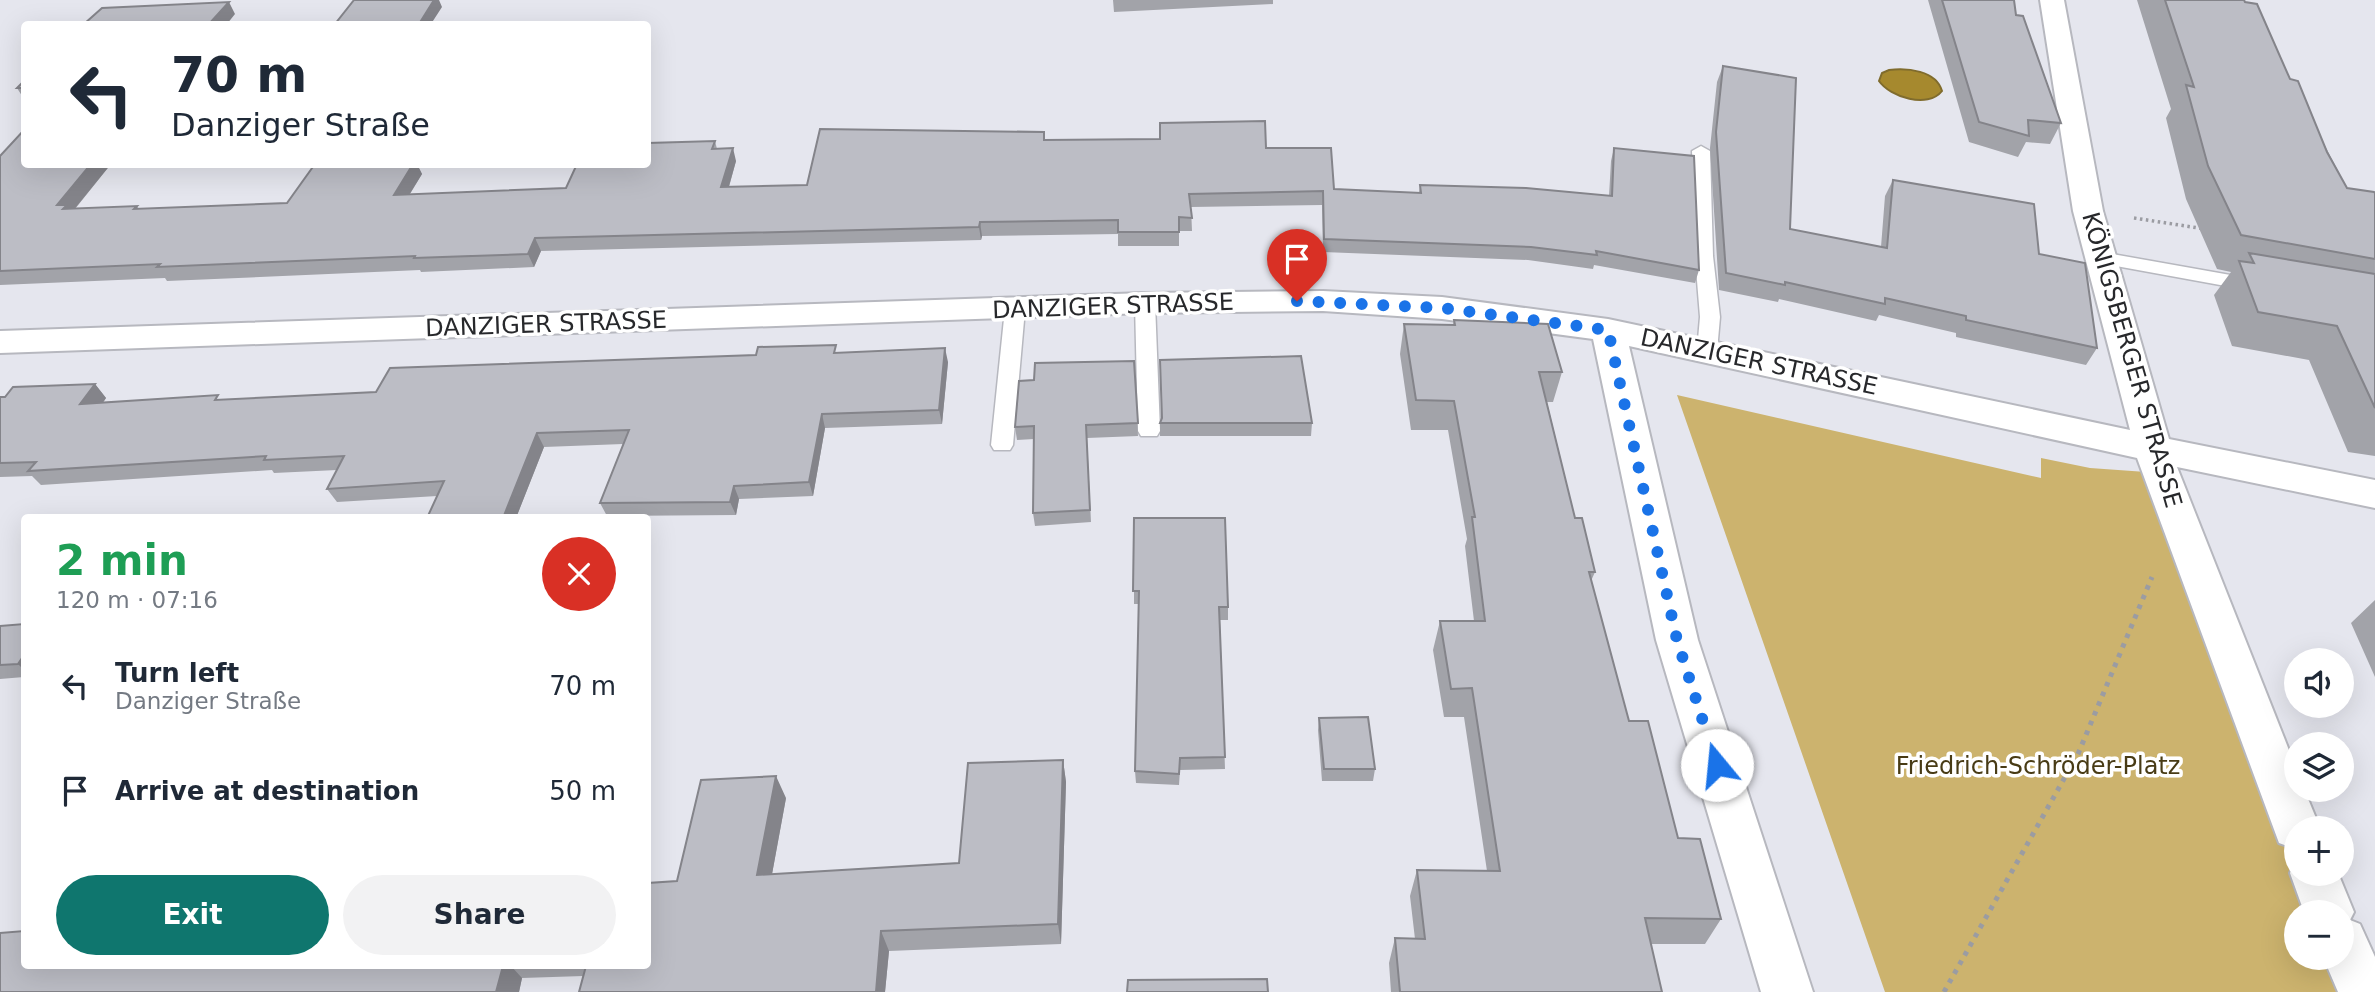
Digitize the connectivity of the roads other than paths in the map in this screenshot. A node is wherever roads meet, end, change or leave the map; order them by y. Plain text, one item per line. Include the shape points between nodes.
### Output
1 (2052, 0) edge
2 (1701, 151) dead end
3 (2101, 258) junction
4 (2273, 288) edge
5 (1145, 303) junction
6 (1015, 309) junction
7 (1608, 330) junction
8 (0, 342) edge
9 (1707, 351) junction
10 (1149, 431) dead end
11 (1002, 445) dead end
12 (2155, 449) junction
13 (2375, 494) edge
14 (2291, 816) edge
15 (2354, 969) edge
16 (1787, 992) edge
17 (2364, 992) edge

1 - 3 street, KÖNIGSBERGER STRASSE via 2088,211
2 - 9 lane via 1710,317
3 - 4 lane
3 - 12 street, KÖNIGSBERGER STRASSE
5 - 6 street, DANZIGER STRASSE
5 - 7 street, DANZIGER STRASSE via 1376,304
5 - 10 lane
6 - 8 street, DANZIGER STRASSE
6 - 11 lane
7 - 9 street, DANZIGER STRASSE
7 - 16 street via 1677,640
9 - 12 street, DANZIGER STRASSE
12 - 13 street, DANZIGER STRASSE
12 - 14 street, KÖNIGSBERGER STRASSE via 2160,473
15 - 17 street

